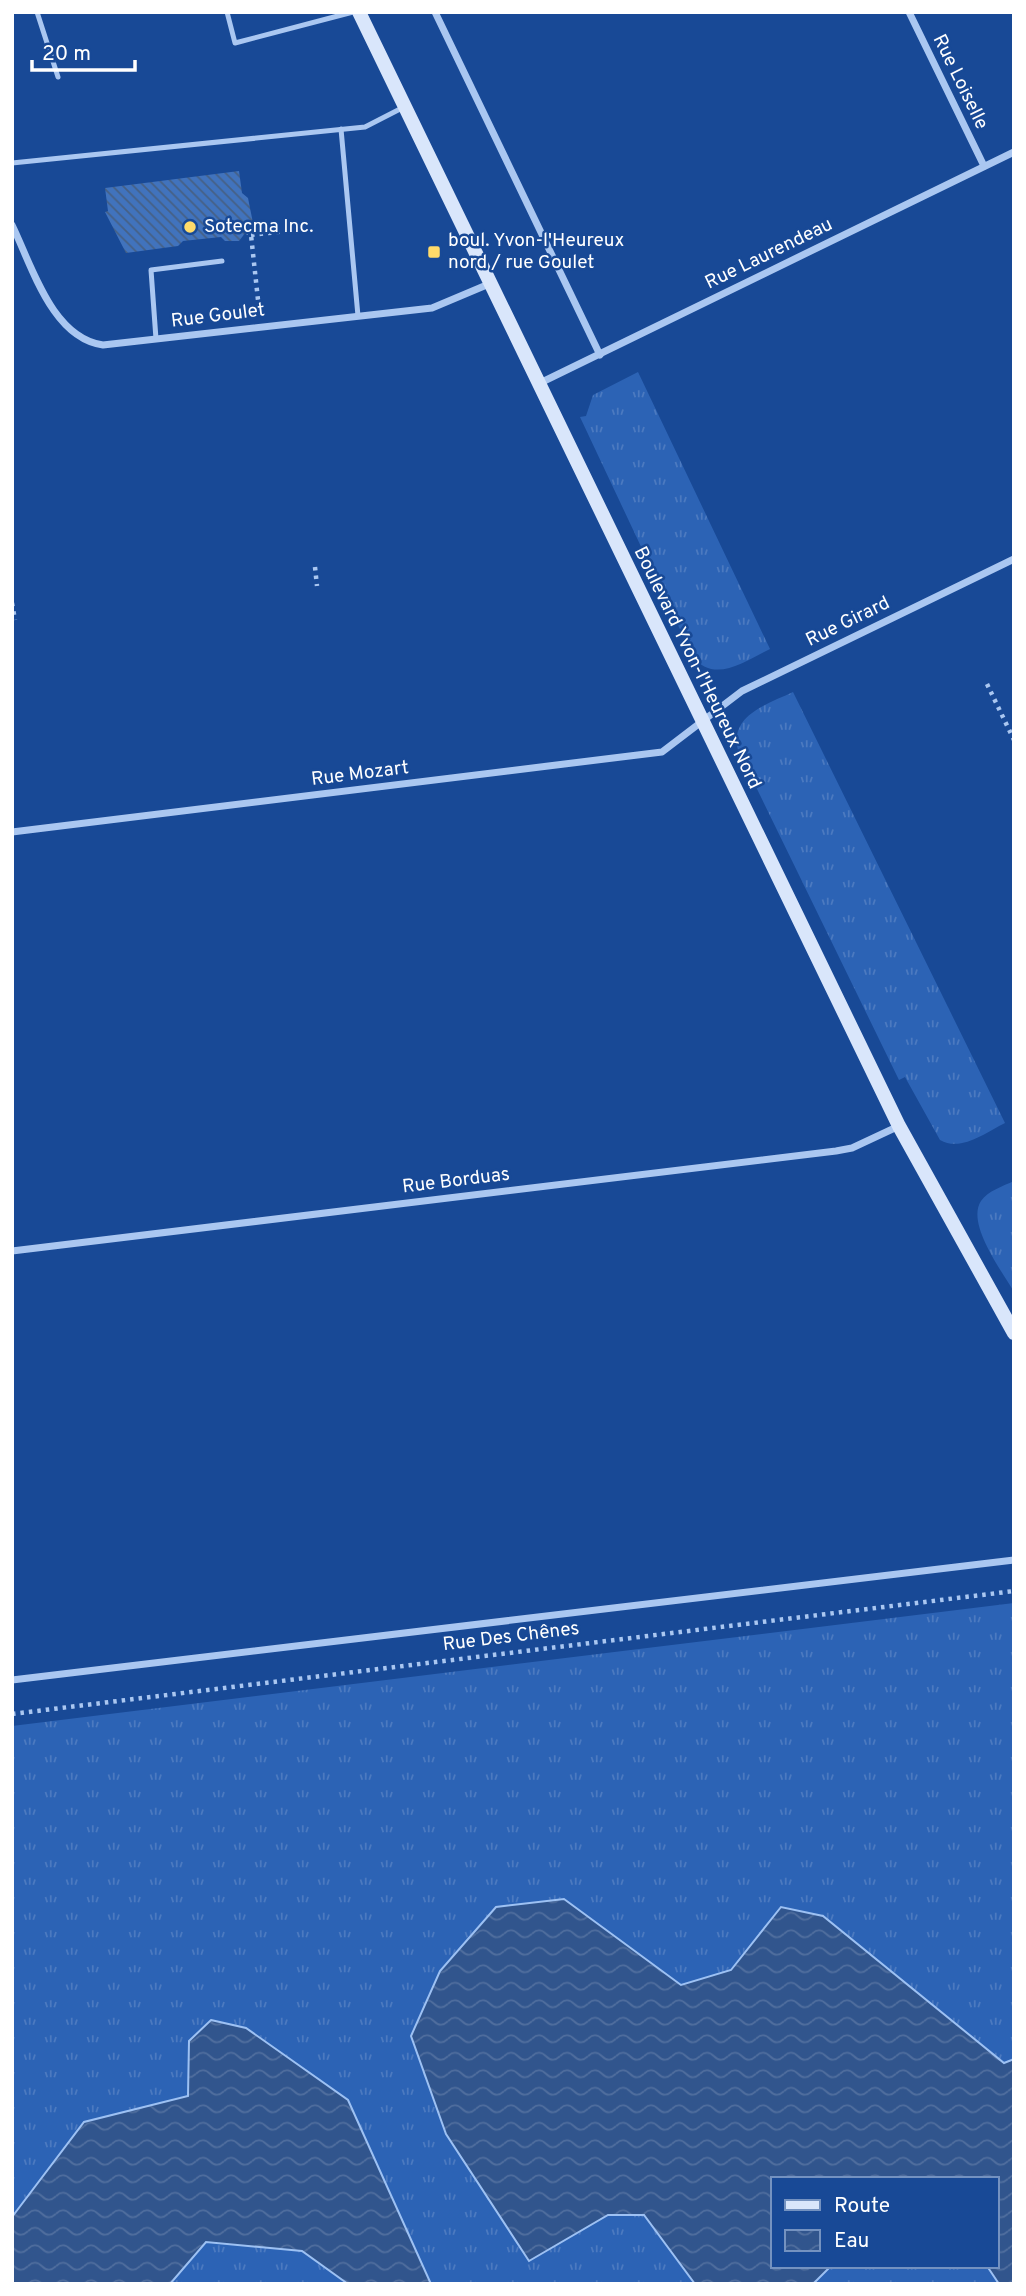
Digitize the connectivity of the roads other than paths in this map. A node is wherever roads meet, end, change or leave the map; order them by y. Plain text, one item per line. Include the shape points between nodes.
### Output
1 (37, 12) edge
2 (227, 12) edge
3 (353, 12) edge
4 (359, 12) edge
5 (435, 12) edge
6 (909, 12) edge
7 (58, 77) dead end
8 (404, 107) junction
9 (341, 130) junction
10 (1014, 152) edge
11 (12, 163) edge
12 (984, 166) junction
13 (12, 225) edge
14 (222, 261) dead end
15 (489, 284) junction
16 (358, 316) junction
17 (156, 340) junction
18 (600, 355) junction
19 (538, 384) junction
20 (1014, 559) edge
21 (702, 723) junction
22 (12, 832) edge
23 (899, 1126) junction
24 (12, 1251) edge
25 (1014, 1332) edge
26 (1014, 1560) edge
27 (12, 1680) edge

1 - 7 lane
2 - 3 lane via 235,43
4 - 8 street, Boulevard Yvon-l'Heureux Nord
5 - 18 street
6 - 12 street, Rue Loiselle
8 - 9 lane via 365,127
8 - 15 street, Boulevard Yvon-l'Heureux Nord
9 - 11 lane
9 - 16 lane
10 - 12 street, Rue Laurendeau
12 - 18 street, Rue Laurendeau
13 - 17 street, Rue Goulet via 56,313 75,335 103,345
14 - 17 lane via 151,270
15 - 16 street, Rue Goulet via 432,308
15 - 19 street, Boulevard Yvon-l'Heureux Nord
16 - 17 street, Rue Goulet
18 - 19 street, Rue Laurendeau
19 - 21 street, Boulevard Yvon-l'Heureux Nord
20 - 21 street, Rue Girard via 742,691
21 - 22 street, Rue Mozart via 662,752
21 - 23 street, Boulevard Yvon-l'Heureux Nord
23 - 24 street, Rue Borduas via 836,1151
23 - 25 street, Boulevard Yvon-l'Heureux Nord
26 - 27 street, Rue Des Chênes

